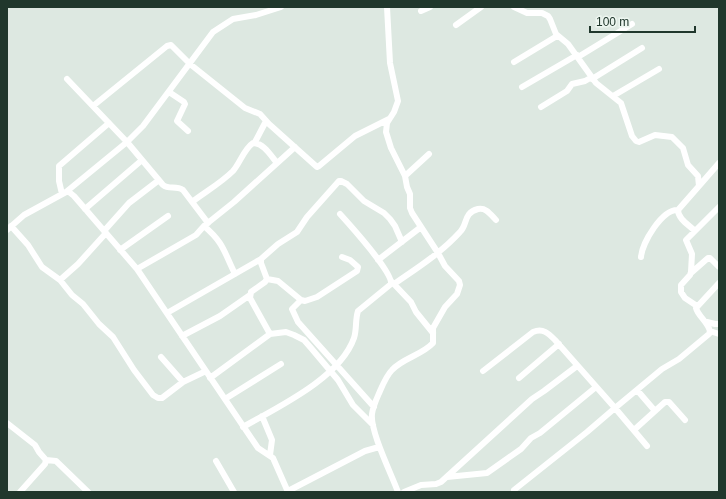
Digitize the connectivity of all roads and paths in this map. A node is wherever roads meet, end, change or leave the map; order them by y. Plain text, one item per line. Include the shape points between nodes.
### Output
1 (281, 7) edge
2 (388, 7) edge
3 (430, 7) edge
4 (481, 7) edge
5 (514, 7) edge
6 (539, 10) edge
7 (421, 12) dead end
8 (632, 24) dead end
9 (456, 25) dead end
10 (557, 36) junction
11 (642, 48) dead end
12 (578, 56) junction
13 (514, 62) dead end
14 (190, 64) junction
15 (659, 69) dead end
16 (592, 78) junction
17 (67, 79) dead end
18 (522, 87) dead end
19 (169, 92) junction
20 (613, 96) junction
21 (92, 106) junction
22 (541, 107) dead end
23 (390, 119) junction
24 (266, 121) junction
25 (109, 123) junction
26 (188, 131) dead end
27 (127, 142) junction
28 (255, 142) junction
29 (295, 147) junction
30 (429, 154) dead end
31 (142, 160) junction
32 (277, 163) junction
33 (719, 163) edge
34 (406, 176) junction
35 (159, 180) junction
36 (699, 186) junction
37 (64, 193) junction
38 (192, 202) junction
39 (719, 207) edge
40 (85, 209) junction
41 (678, 210) junction
42 (340, 214) dead end
43 (168, 216) dead end
44 (496, 220) dead end
45 (206, 224) junction
46 (421, 227) junction
47 (9, 228) edge
48 (695, 231) junction
49 (105, 232) junction
50 (402, 242) junction
51 (120, 250) junction
52 (438, 253) junction
53 (342, 257) dead end
54 (641, 257) dead end
55 (261, 259) junction
56 (378, 260) junction
57 (719, 267) edge
58 (137, 269) junction
59 (691, 273) junction
60 (235, 274) junction
61 (267, 279) junction
62 (60, 280) junction
63 (393, 283) junction
64 (719, 283) edge
65 (250, 295) junction
66 (301, 300) junction
67 (697, 306) junction
68 (167, 313) junction
69 (707, 322) junction
70 (719, 324) edge
71 (710, 331) junction
72 (433, 333) junction
73 (270, 334) junction
74 (719, 334) edge
75 (182, 336) junction
76 (559, 344) junction
77 (161, 357) dead end
78 (281, 364) dead end
79 (337, 365) junction
80 (577, 366) junction
81 (330, 370) junction
82 (206, 371) junction
83 (483, 371) dead end
84 (210, 378) junction
85 (519, 378) dead end
86 (183, 382) junction
87 (596, 387) junction
88 (637, 390) junction
89 (225, 399) junction
90 (374, 407) junction
91 (615, 408) junction
92 (655, 411) junction
93 (262, 416) junction
94 (685, 420) dead end
95 (7, 422) edge
96 (373, 425) junction
97 (243, 427) junction
98 (634, 430) junction
99 (647, 446) dead end
100 (379, 447) junction
101 (270, 455) junction
102 (46, 460) junction
103 (216, 460) dead end
104 (447, 477) junction
105 (514, 490) dead end
106 (20, 492) edge
107 (88, 492) edge
108 (234, 492) edge
109 (288, 492) edge
110 (398, 492) edge
111 (404, 492) edge

1 - 14 street via 230,20 213,32
2 - 23 street via 390,63 398,101
3 - 7 street
4 - 9 street
5 - 6 street via 527,13
6 - 10 street via 550,19
8 - 12 street
10 - 12 street via 566,41
10 - 13 street
11 - 16 street
12 - 16 street
12 - 18 street
14 - 19 street
14 - 21 street via 172,46 167,46
14 - 24 street via 245,108 260,114
15 - 20 street
16 - 20 street via 598,86
16 - 22 street via 572,84 567,91
17 - 21 street
19 - 26 street via 185,104 176,121
19 - 27 street
20 - 36 street via 623,106 632,136 636,141 657,134 675,139 683,148 688,165 698,176
21 - 25 street
23 - 29 street via 355,136 319,166
23 - 34 street via 386,127 387,138
24 - 28 street
24 - 29 street
25 - 27 street
25 - 37 street via 59,166 59,181
27 - 31 street
27 - 37 street
28 - 32 street via 264,147
28 - 38 street via 248,147 228,176
29 - 32 street
30 - 34 street
31 - 35 street
31 - 40 street
32 - 45 street
33 - 36 street
34 - 46 street via 411,211
35 - 38 street via 167,188 180,188
35 - 49 street via 129,202
36 - 41 street
37 - 40 street via 69,192
37 - 47 street via 24,215
38 - 45 street
39 - 48 street
40 - 49 street
41 - 48 street via 682,219
41 - 54 street via 667,212 644,243
42 - 56 street
43 - 51 street
44 - 52 street via 485,210 474,211 466,218 461,232
45 - 58 street via 196,235
45 - 60 street via 223,247
46 - 50 street
46 - 52 street
47 - 62 street via 28,245 42,267
48 - 59 street via 686,240 692,254
49 - 51 street
49 - 62 street via 78,264
50 - 55 street via 395,226 384,213 364,201 348,184 341,181 307,216 297,232
50 - 56 street
51 - 58 street
52 - 63 street
52 - 72 street via 460,285 457,294 439,316
53 - 66 street via 354,263 358,267 357,271 317,297
55 - 60 street
55 - 61 street via 260,263
56 - 63 street
57 - 59 street via 708,258
58 - 68 street
59 - 67 street via 681,285 681,292
60 - 68 street
61 - 65 street
61 - 66 street via 278,281
62 - 86 street via 113,337 153,395 162,398
63 - 72 street
63 - 79 street via 358,311 354,338 344,358
64 - 67 street
65 - 73 street
65 - 75 street via 224,314
66 - 79 street via 293,306 292,312
67 - 69 street via 696,311
68 - 75 street
69 - 70 street
69 - 71 street
71 - 74 street
71 - 88 street via 680,359
72 - 90 street via 434,340 431,345 392,369
73 - 81 street via 286,332 304,340
73 - 84 street
75 - 82 street
76 - 80 street
76 - 83 street via 548,333 538,330
76 - 85 street
77 - 86 street
78 - 89 street
79 - 81 street
79 - 90 street
80 - 87 street
80 - 104 street via 532,399
81 - 93 street via 308,390
81 - 96 street via 353,405
82 - 84 street
82 - 86 street
84 - 89 street
87 - 91 street
87 - 104 street via 493,470 480,475
88 - 91 street
88 - 92 street
89 - 97 street
90 - 96 street
91 - 98 street
91 - 105 street
92 - 94 street via 669,402
92 - 98 street
93 - 97 street
93 - 101 street via 272,440
95 - 102 street via 35,445
96 - 100 street
97 - 101 street via 258,448
98 - 99 street
100 - 109 street via 365,451
100 - 110 street
101 - 109 street
102 - 106 street
102 - 107 street via 56,461
103 - 108 street
104 - 111 street via 436,484 421,485

